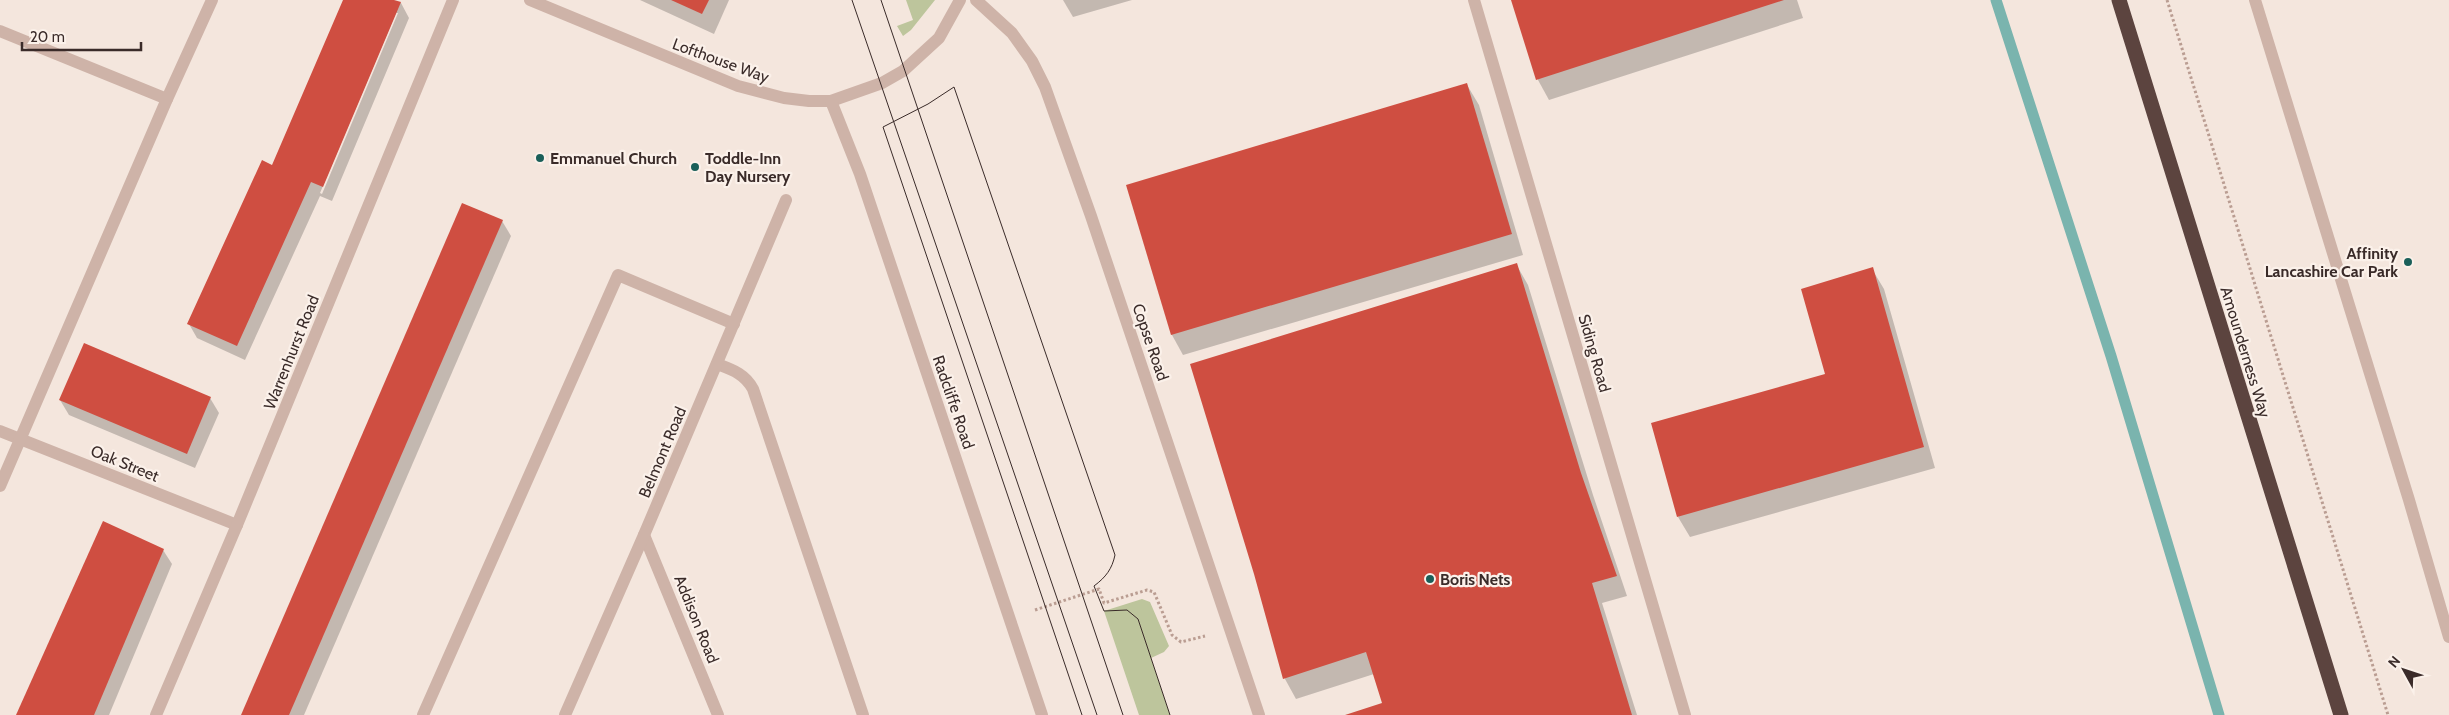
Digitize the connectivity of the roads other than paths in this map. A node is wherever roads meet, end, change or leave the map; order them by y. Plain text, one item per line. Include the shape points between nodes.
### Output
1 (212, 0) edge
2 (453, 0) edge
3 (530, 0) edge
4 (960, 0) edge
5 (976, 0) edge
6 (1474, 0) edge
7 (2119, 0) edge
8 (2255, 0) edge
9 (0, 31) edge
10 (166, 99) junction
11 (832, 101) junction
12 (786, 200) dead end
13 (734, 324) junction
14 (717, 364) junction
15 (0, 431) edge
16 (20, 439) junction
17 (0, 486) edge
18 (237, 525) junction
19 (644, 536) junction
20 (2449, 637) edge
21 (156, 715) edge
22 (423, 715) edge
23 (565, 715) edge
24 (718, 715) edge
25 (864, 715) edge
26 (1042, 715) edge
27 (1259, 715) edge
28 (1685, 715) edge
29 (2341, 715) edge

1 - 10 street
2 - 18 street, Warrenhurst Road
3 - 11 street, Lofthouse Way via 738,86 784,98
4 - 11 street, Lofthouse Way via 939,38 903,71 882,83
5 - 27 street, Copse Road via 1012,33 1045,87
6 - 28 street, Siding Road
7 - 29 highway, Amounderness Way
8 - 20 street
9 - 10 street
10 - 16 street
11 - 26 street, Radcliffe Road via 860,174
12 - 13 street, Belmont Road
13 - 14 street, Belmont Road
13 - 22 street via 618,275
14 - 19 street, Belmont Road
14 - 25 street via 748,379 753,389
15 - 16 street, Oak Street
16 - 17 street
16 - 18 street, Oak Street
18 - 21 street, Warrenhurst Road
19 - 23 street, Belmont Road
19 - 24 street, Addison Road

